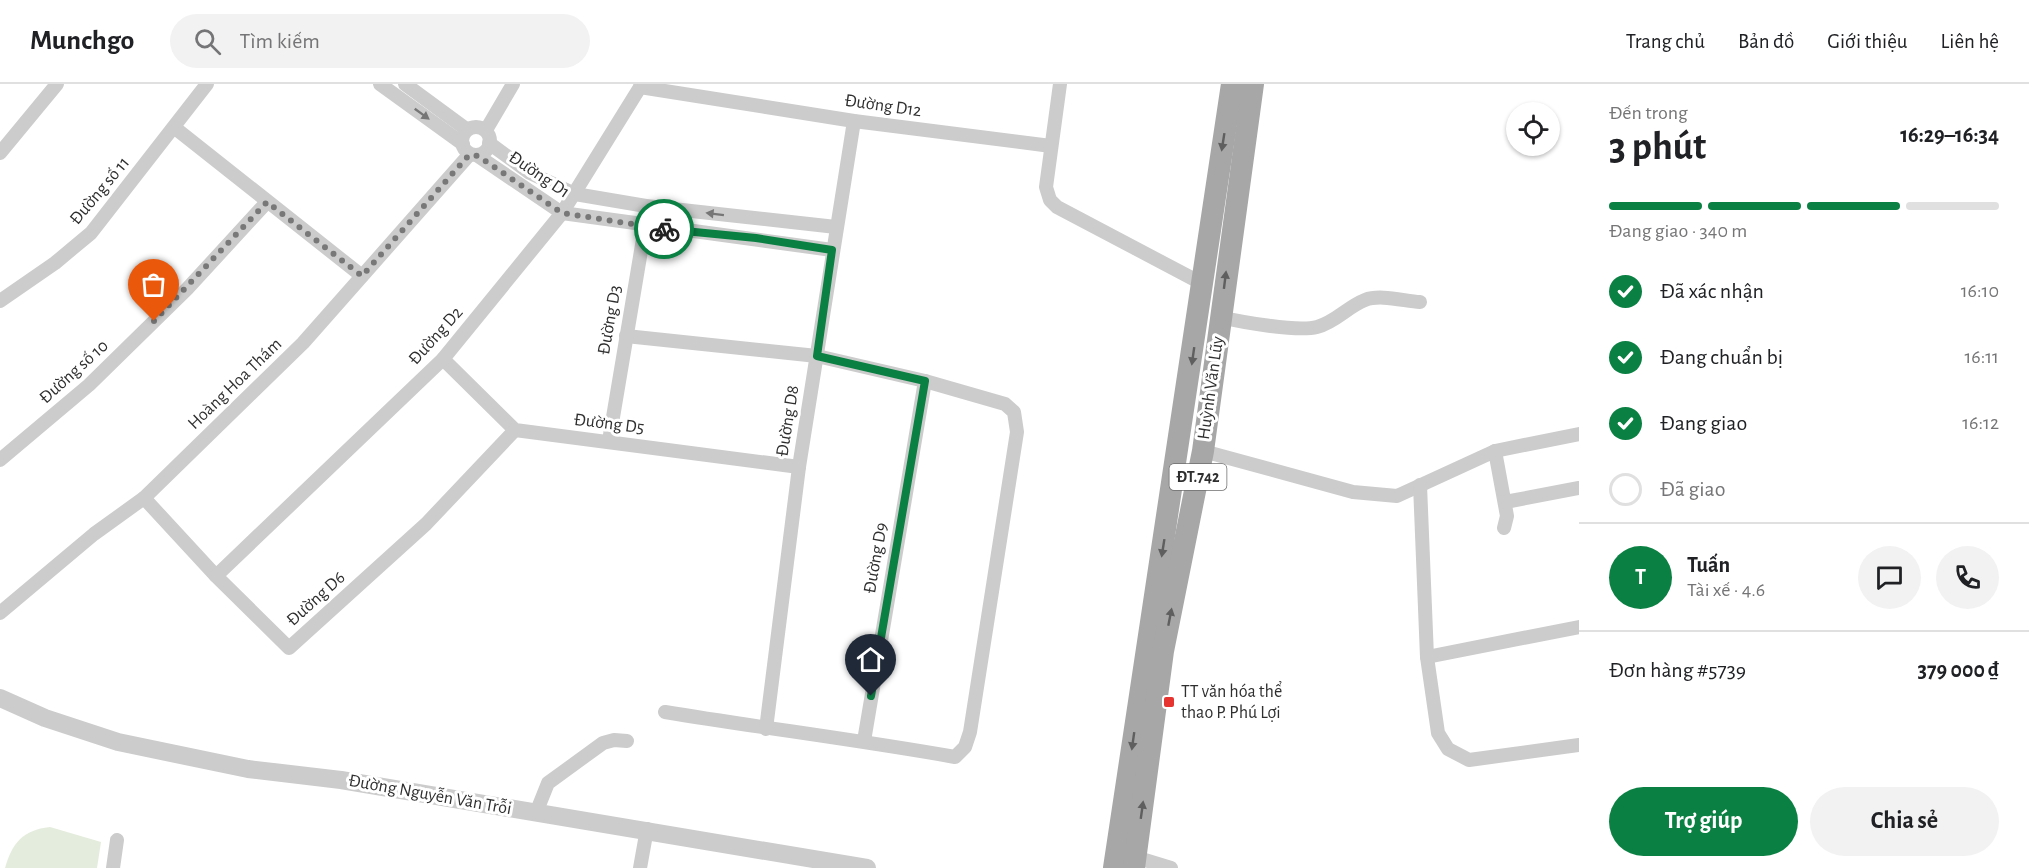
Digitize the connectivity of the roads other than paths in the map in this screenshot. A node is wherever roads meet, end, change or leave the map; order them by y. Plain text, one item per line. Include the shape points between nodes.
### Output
1 (57, 84) edge
2 (207, 84) edge
3 (380, 84) edge
4 (405, 84) edge
5 (513, 84) edge
6 (1060, 84) edge
7 (1232, 84) edge
8 (1253, 84) edge
9 (641, 86) edge
10 (854, 121) junction
11 (174, 128) junction
12 (466, 129) junction
13 (488, 136) junction
14 (1051, 146) junction
15 (470, 152) junction
16 (0, 153) edge
17 (575, 194) junction
18 (267, 202) junction
19 (646, 206) junction
20 (562, 213) junction
21 (756, 219) junction
22 (645, 227) junction
23 (836, 227) junction
24 (756, 238) junction
25 (832, 250) junction
26 (362, 276) junction
27 (1203, 284) junction
28 (0, 301) edge
29 (1420, 302) dead end
30 (1220, 317) junction
31 (626, 336) junction
32 (817, 356) junction
33 (443, 359) junction
34 (925, 381) junction
35 (515, 430) junction
36 (1579, 434) edge
37 (609, 441) junction
38 (1203, 450) junction
39 (1495, 450) junction
40 (0, 460) edge
41 (799, 466) junction
42 (1420, 485) junction
43 (1579, 488) edge
44 (144, 498) junction
45 (1505, 502) junction
46 (1504, 528) dead end
47 (216, 576) junction
48 (0, 613) edge
49 (1579, 627) edge
50 (1427, 657) junction
51 (0, 698) edge
52 (666, 712) dead end
53 (766, 729) junction
54 (627, 741) dead end
55 (864, 741) junction
56 (1579, 745) edge
57 (536, 813) junction
58 (647, 829) junction
59 (117, 840) dead end
60 (1135, 863) edge
61 (113, 868) edge
62 (640, 868) edge
63 (867, 868) edge
64 (1114, 868) edge
65 (1171, 868) edge

1 - 16 street
2 - 11 street, Đường số 11
3 -> 15 street, Đường D1
4 - 12 street
5 - 13 street
6 - 14 street
7 -> 27 main road, Huỳnh Văn Lũy / ĐT.742
30 -> 8 main road, Huỳnh Văn Lũy / ĐT.742
9 - 10 street, Đường D12
9 - 17 street, Đường D2
10 - 14 street, Đường D12
10 - 23 street, Đường D8
11 - 18 street
11 - 28 street, Đường số 11 via 91,233
12 - 13 street via 480,126
12 - 15 street via 462,136
13 - 15 street via 485,153
13 - 17 street, Đường D1 via 530,173
14 - 27 street via 1046,187 1057,207
15 - 20 street, Đường D1
15 - 26 street, Hoàng Hoa Thám
17 - 19 street, Đường D1
17 - 20 street, Đường D2
18 - 26 street
18 - 40 street, Đường số 10 via 187,289 89,385
21 -> 19 street, Đường D1
19 - 22 street, Đường D3
20 - 22 street, Đường D1
20 - 33 street, Đường D2
21 - 23 street, Đường D1
21 - 24 street
22 - 24 street, Đường D1
22 - 31 street, Đường D3
23 - 25 street, Đường D8
24 - 25 street, Đường D1
25 - 32 street, Đường D8
26 - 44 street, Hoàng Hoa Thám via 303,342
27 -> 64 main road, Huỳnh Văn Lũy / ĐT.742
29 - 30 street via 1364,300 1339,318 1315,328 1243,323
30 - 38 main road, Huỳnh Văn Lũy / ĐT.742
31 - 32 street
31 - 37 street, Đường D3
32 - 34 street
32 - 41 street, Đường D8
33 - 35 street
33 - 47 street, Đường D2
34 - 55 street, Đường D9
34 - 55 street via 1005,404 1014,412 1017,432 970,732 965,747 955,757
35 - 37 street, Đường D5
35 - 47 street, Đường D6 via 426,524 289,648
36 - 39 street
37 - 41 street, Đường D5
38 - 42 street via 1353,492 1397,496
60 -> 38 main road, Huỳnh Văn Lũy / ĐT.742 via 1164,651
39 - 42 street
39 - 45 street
41 - 53 street, Đường D8
42 - 50 street
43 - 45 street
44 - 47 street, Đường D6
44 - 48 street, Hoàng Hoa Thám via 94,534
45 - 46 street
49 - 50 street
50 - 56 street via 1438,733 1448,749 1469,760
51 - 57 street, Đường Nguyễn Văn Trỗi via 45,718 118,742 248,769 342,780
52 - 53 street
53 - 55 street
54 - 57 street via 603,743 548,783
57 - 58 street, Đường Nguyễn Văn Trỗi
58 - 62 street
58 - 63 street, Đường Nguyễn Văn Trỗi
59 - 61 street
60 - 65 street

